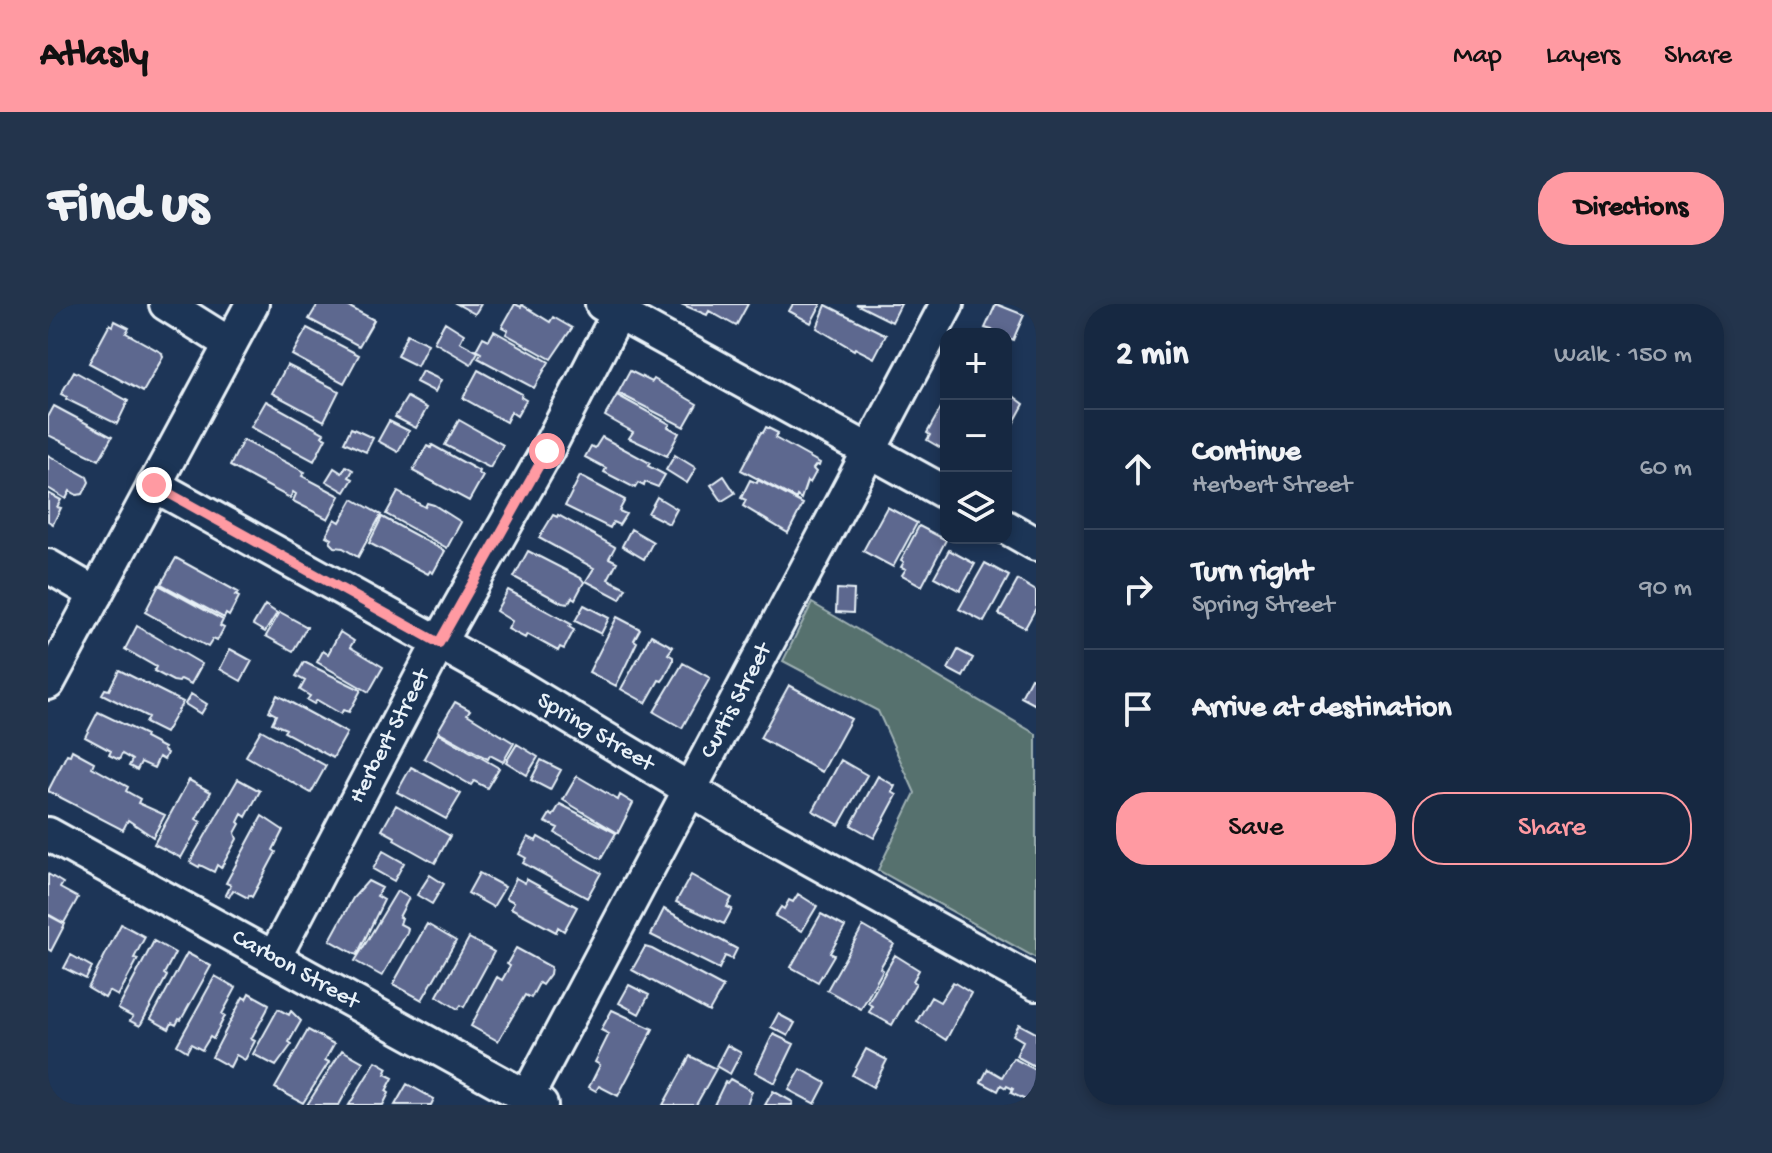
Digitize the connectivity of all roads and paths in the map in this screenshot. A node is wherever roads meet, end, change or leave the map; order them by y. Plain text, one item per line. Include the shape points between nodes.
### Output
1 (166, 304) edge
2 (252, 304) edge
3 (947, 304) edge
4 (614, 307) edge
5 (230, 344) junction
6 (871, 451) junction
7 (154, 485) junction
8 (940, 490) edge
9 (1012, 530) edge
10 (1036, 544) edge
11 (48, 566) edge
12 (96, 594) junction
13 (439, 643) junction
14 (48, 683) edge
15 (689, 790) junction
16 (48, 834) edge
17 (274, 958) junction
18 (1036, 984) edge
19 (534, 1101) edge

1 - 5 street
2 - 5 street
3 - 6 street, Curtis Street
4 - 6 street
4 - 13 street, Herbert Street via 547,451
5 - 7 street
6 - 8 street
6 - 15 street, Curtis Street
7 - 12 street
7 - 13 street, Spring Street
9 - 10 street
11 - 12 street
12 - 14 street
13 - 15 street, Spring Street
13 - 17 street, Herbert Street
15 - 18 street, Spring Street
15 - 19 street, Curtis Street
16 - 17 street, Carbon Street
17 - 19 street, Carbon Street

